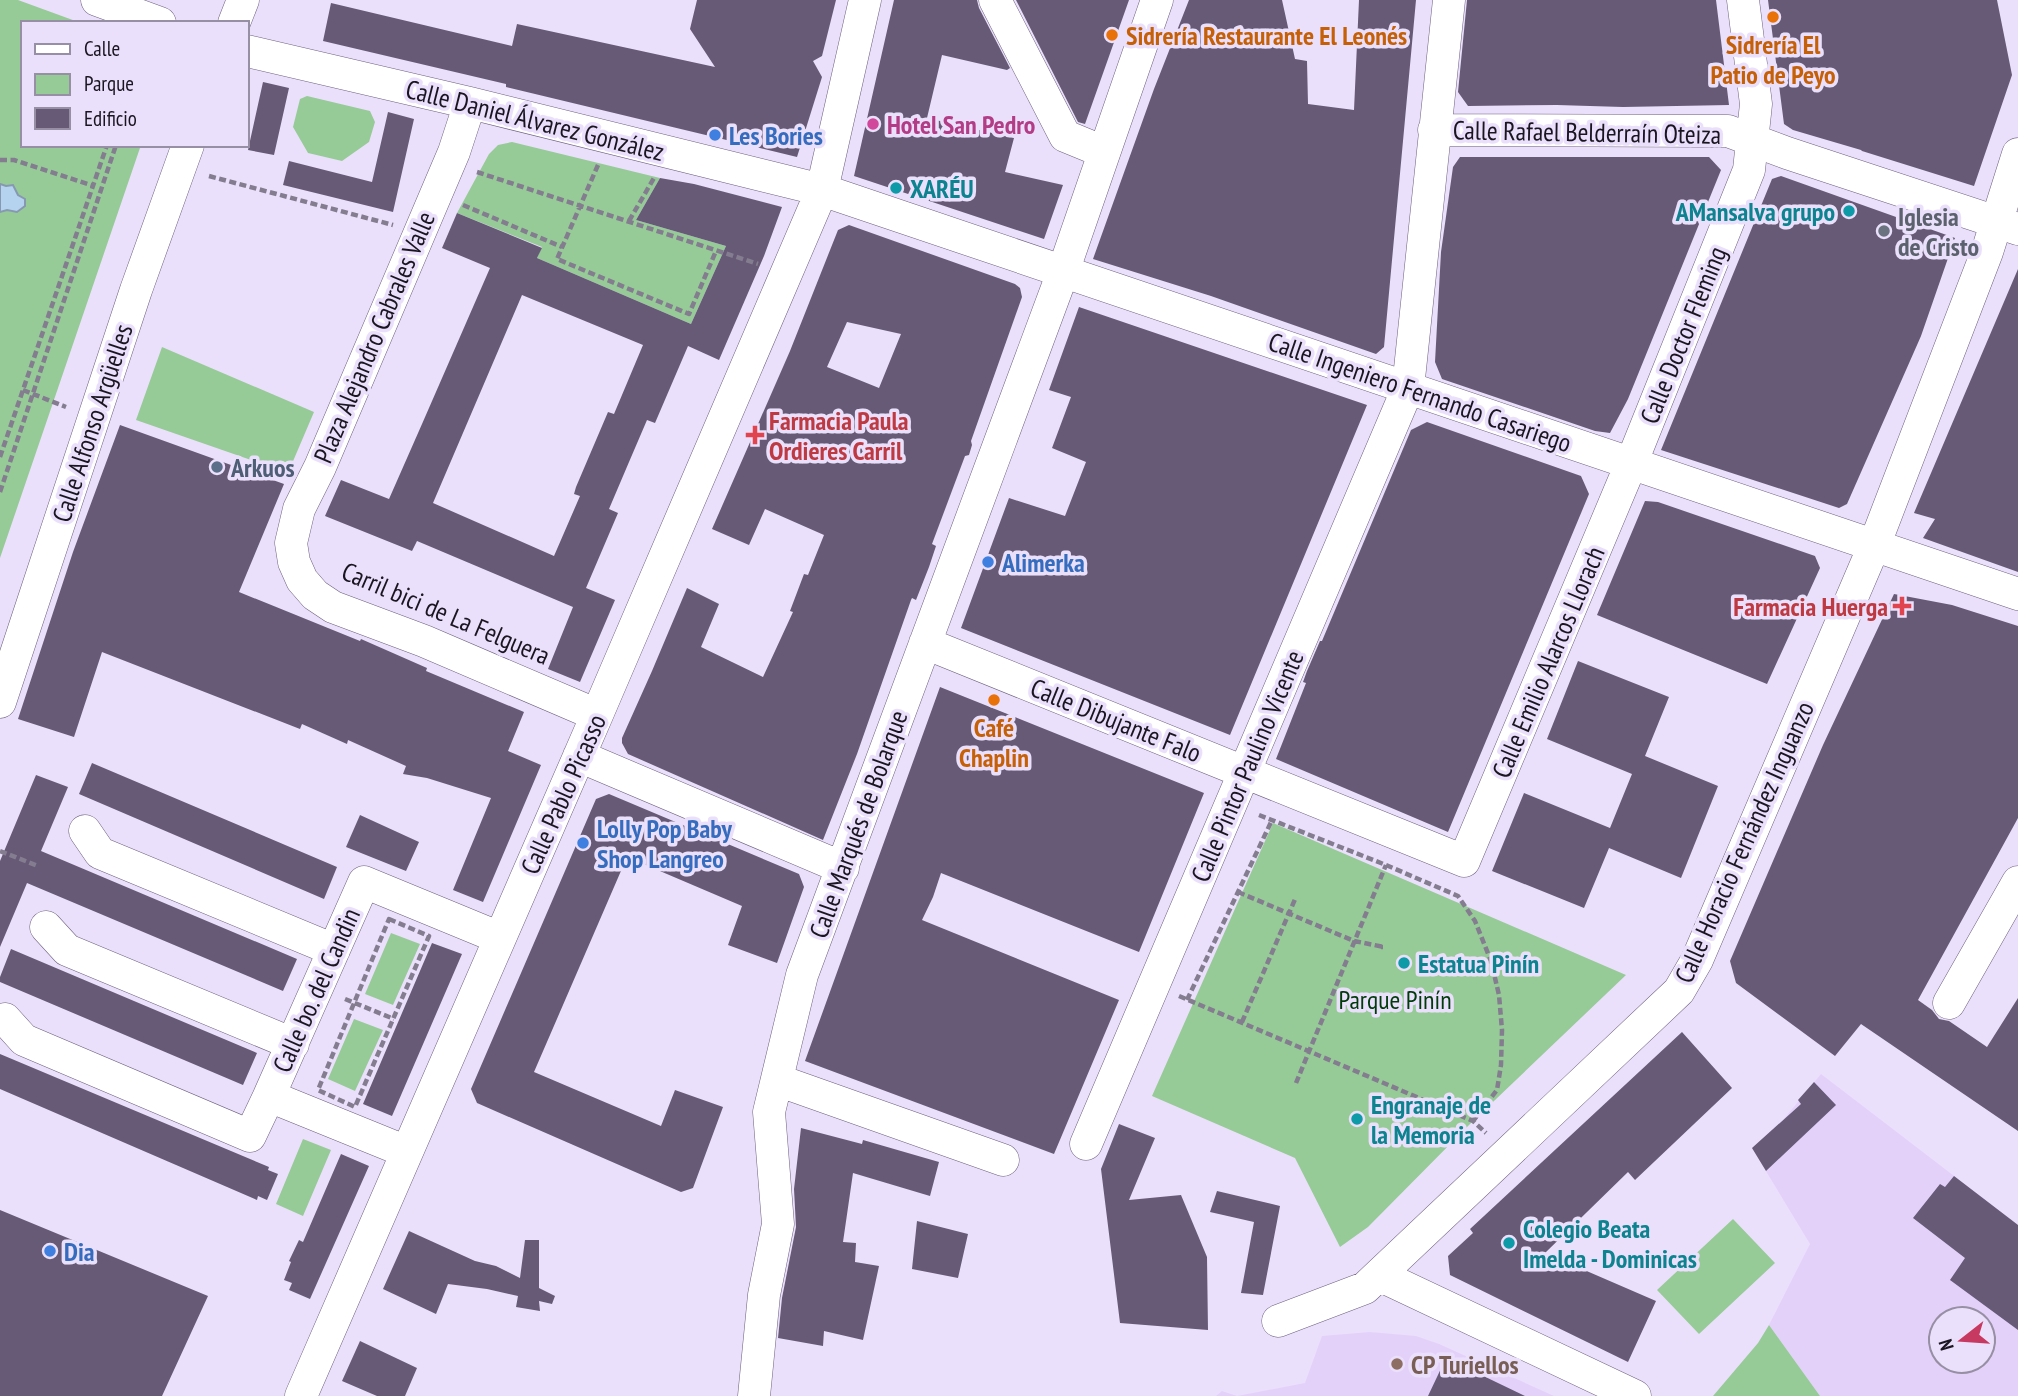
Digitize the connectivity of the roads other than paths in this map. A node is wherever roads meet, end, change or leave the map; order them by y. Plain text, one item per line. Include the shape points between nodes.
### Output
1 (97, 0) edge
2 (243, 0) edge
3 (865, 0) edge
4 (995, 0) edge
5 (1157, 0) edge
6 (1449, 0) edge
7 (1743, 0) edge
8 (155, 21) edge
9 (235, 21) edge
10 (248, 51) edge
11 (470, 103) junction
12 (1434, 131) junction
13 (1752, 140) junction
14 (1104, 152) junction
15 (2018, 154) edge
16 (195, 157) edge
17 (822, 190) junction
18 (2007, 226) edge
19 (1063, 272) junction
20 (1408, 388) junction
21 (1632, 464) junction
22 (1874, 546) junction
23 (2018, 594) edge
24 (925, 643) junction
25 (0, 702) edge
26 (597, 715) junction
27 (579, 756) junction
28 (1245, 772) junction
29 (85, 831) dead end
30 (1464, 861) joint
31 (843, 868) junction
32 (2018, 882) edge
33 (46, 927) dead end
34 (500, 939) junction
35 (334, 950) junction
36 (1949, 1003) dead end
37 (5, 1019) dead end
38 (293, 1044) junction
39 (777, 1080) junction
40 (269, 1096) junction
41 (1086, 1144) dead end
42 (407, 1152) junction
43 (1003, 1160) dead end
44 (1379, 1275) junction
45 (1278, 1321) dead end
46 (301, 1396) edge
47 (754, 1396) edge
48 (1635, 1396) edge

1 - 8 street
2 - 9 street
3 - 17 street, Calle Pablo Picasso
4 - 14 street via 1065,136
5 - 14 street, Calle Marqués de Bolarque
6 - 12 street, Calle Pintor Paulino Vicente
7 - 13 street, Calle Doctor Fleming via 1756,104
10 - 11 street, Calle Daniel Álvarez González
11 - 17 street, Calle Daniel Álvarez González
11 - 26 street, Plaza Alejandro Cabrales Valle via 454,152 299,509 291,542 294,562 302,580 333,607
12 - 13 street, Calle Rafael Belderraín Oteiza via 1728,131
12 - 20 street, Calle Pintor Paulino Vicente
13 - 18 street, Calle Rafael Belderraín Oteiza
13 - 21 street, Calle Doctor Fleming via 1749,170
14 - 19 street, Calle Marqués de Bolarque
15 - 18 street, Calle Horacio Fernández Inguanzo
16 - 25 street, Calle Alfonso Argüelles via 93,417
17 - 19 street, Calle Ingeniero Fernando Casariego
17 - 26 street, Calle Pablo Picasso
18 - 22 street, Calle Horacio Fernández Inguanzo via 1987,253
19 - 20 street, Calle Ingeniero Fernando Casariego
19 - 24 street, Calle Marqués de Bolarque
20 - 21 street, Calle Ingeniero Fernando Casariego
20 - 28 street, Calle Pintor Paulino Vicente
21 - 22 street, Calle Ingeniero Fernando Casariego
21 - 30 street, Calle Emilio Alarcos Llorach
22 - 23 street, Calle Ingeniero Fernando Casariego
22 - 44 street, Calle Horacio Fernández Inguanzo via 1697,960 1679,991
24 - 28 street, Calle Dibujante Falo
24 - 31 street, Calle Marqués de Bolarque
26 - 27 street, Calle Pablo Picasso
27 - 31 street
27 - 34 street, Calle Pablo Picasso
28 - 30 street, Calle Dibujante Falo
28 - 41 street, Calle Pintor Paulino Vicente
29 - 35 street via 100,853
31 - 39 street, Calle Marqués de Bolarque via 802,975
32 - 36 street
33 - 38 street via 67,950
34 - 35 street, Calle bo. del Candin via 363,882
34 - 42 street, Calle Pablo Picasso
35 - 38 street, Calle bo. del Candin
37 - 40 street via 24,1040 250,1136
38 - 40 street, Calle bo. del Candin
39 - 43 street
39 - 47 street, Calle Marqués de Bolarque via 769,1112 778,1224 764,1295
40 - 42 street, Calle bo. del Candin
42 - 46 street, Calle Pablo Picasso
44 - 45 street, Calle Horacio Fernández Inguanzo via 1365,1288
44 - 48 street

